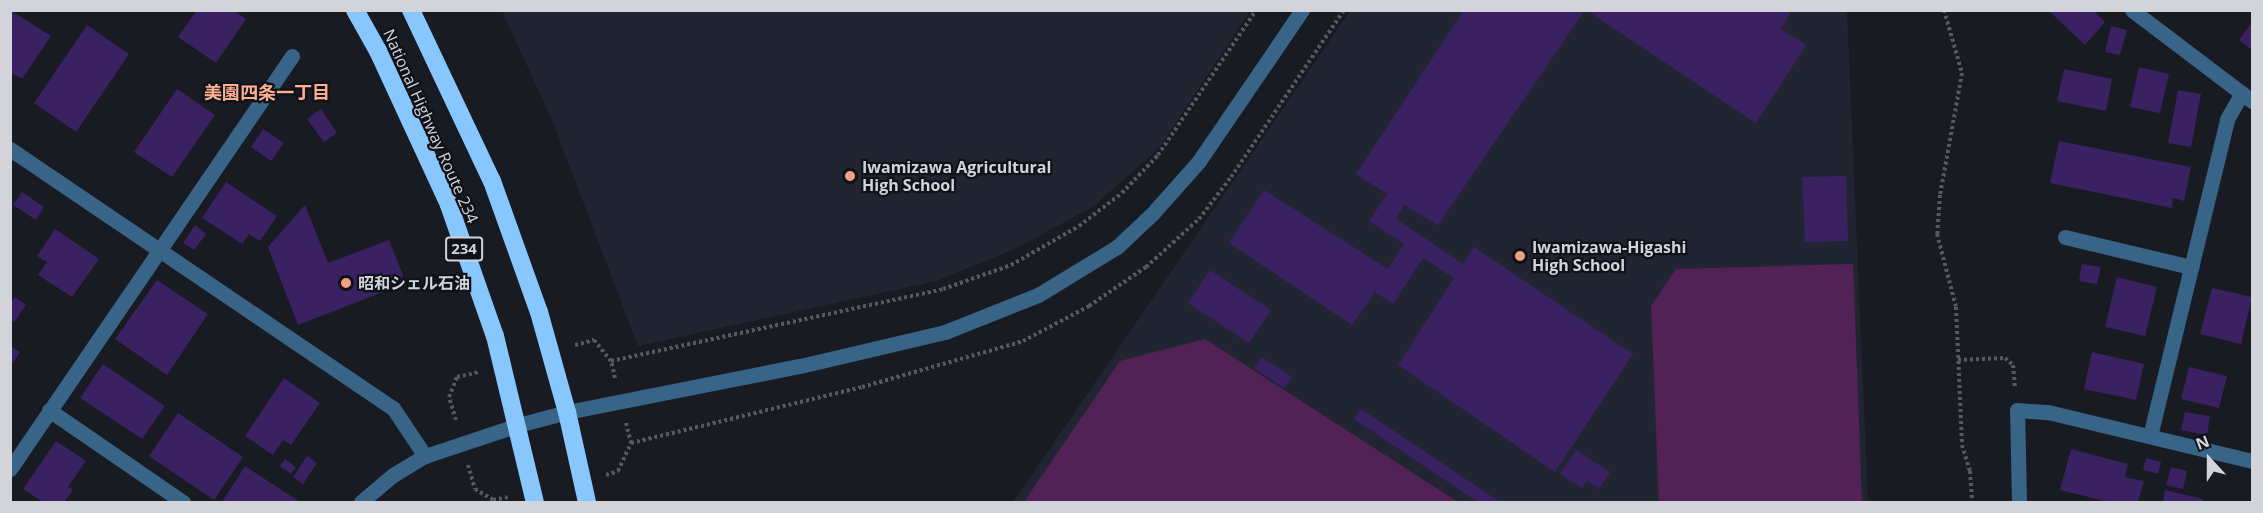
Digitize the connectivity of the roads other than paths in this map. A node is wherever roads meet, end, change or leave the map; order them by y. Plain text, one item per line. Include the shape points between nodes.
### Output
1 (355, 10) edge
2 (411, 10) edge
3 (1302, 10) edge
4 (2132, 10) edge
5 (292, 56) dead end
6 (2247, 97) edge
7 (10, 149) edge
8 (2065, 237) dead end
9 (160, 250) junction
10 (2191, 267) junction
11 (50, 410) junction
12 (567, 412) junction
13 (518, 425) junction
14 (2150, 436) junction
15 (425, 456) junction
16 (2253, 461) edge
17 (10, 469) edge
18 (183, 502) edge
19 (361, 502) edge
20 (535, 502) edge
21 (587, 502) edge
22 (2019, 502) edge

1 - 13 highway, National Highway Route 234 / 234 via 449,205 495,336
2 - 12 highway, National Highway Route 234 via 492,181 539,312
3 - 12 street via 1199,161 1117,247 1078,273 1005,310 945,332 800,366
4 - 6 street
5 - 9 street
6 - 10 street via 2227,119
7 - 9 street
8 - 10 street
9 - 11 street
9 - 15 street via 393,408
10 - 14 street
11 - 17 street
11 - 18 street
12 - 13 street
12 - 21 highway, National Highway Route 234
13 - 15 street
13 - 20 highway, National Highway Route 234 / 234
14 - 16 street
14 - 22 street via 2048,412 2017,410
15 - 19 street via 393,475

